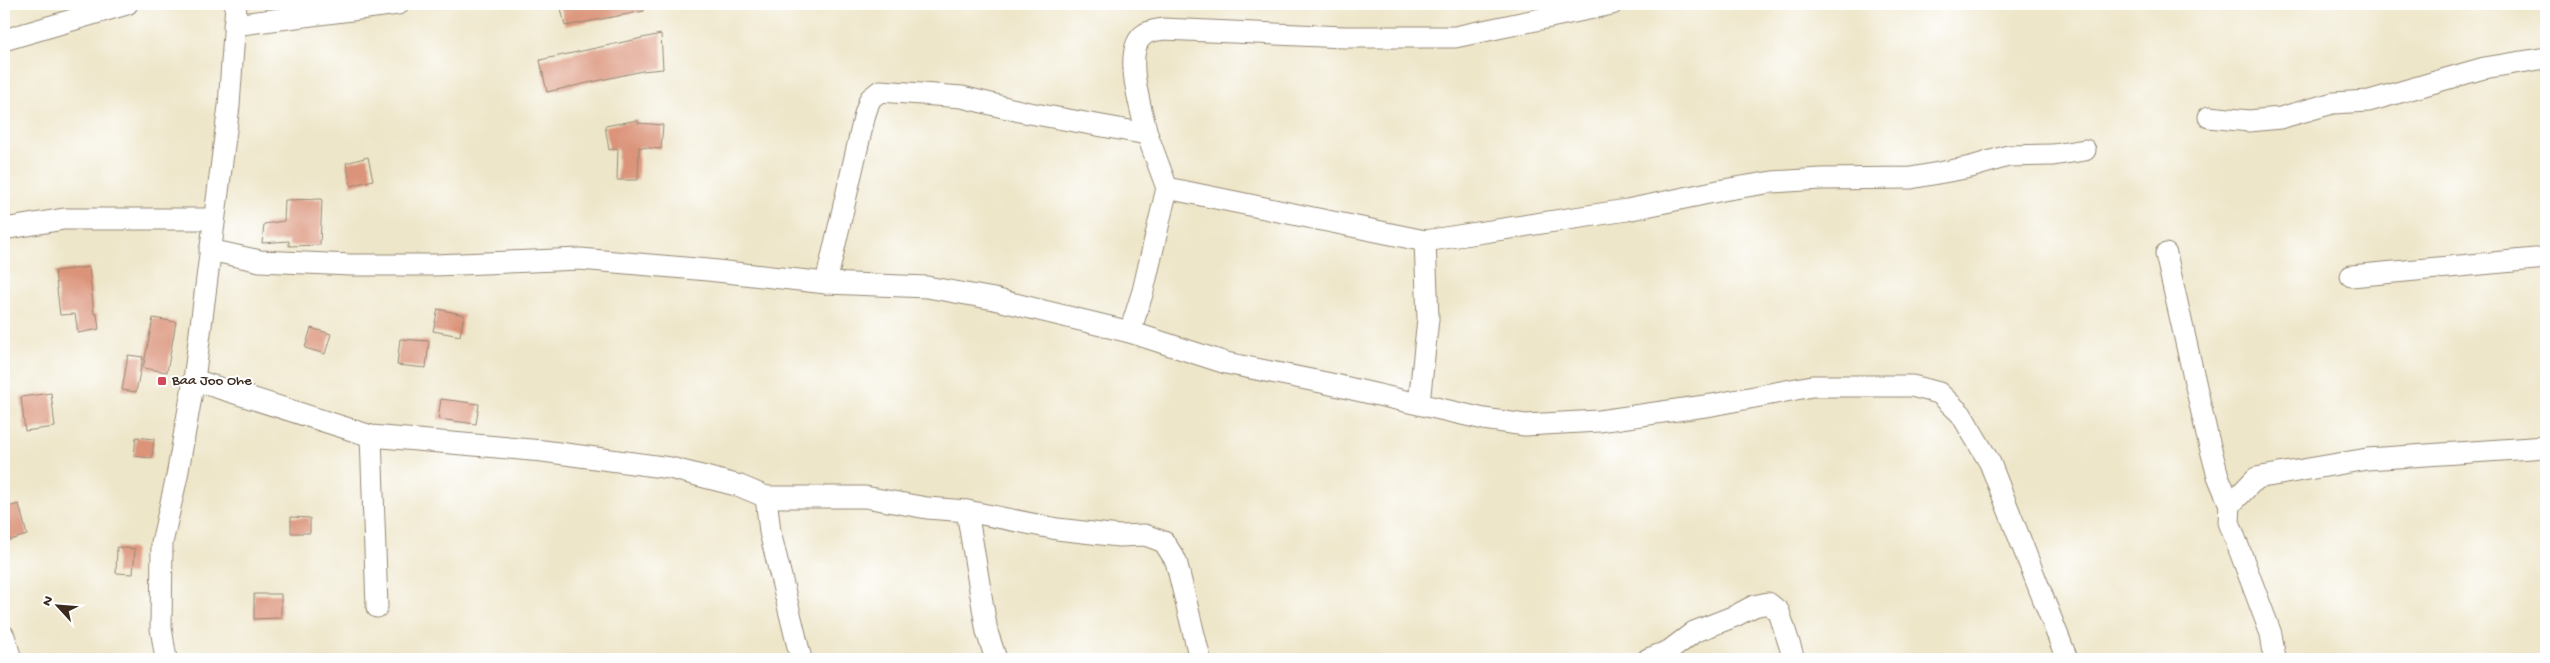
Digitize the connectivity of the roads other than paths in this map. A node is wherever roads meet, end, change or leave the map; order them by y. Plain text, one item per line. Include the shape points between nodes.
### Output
1 (127, 4) edge
2 (236, 4) edge
3 (398, 4) edge
4 (1612, 4) edge
5 (234, 25) junction
6 (4, 40) edge
7 (2546, 58) edge
8 (2209, 117) dead end
9 (1147, 134) junction
10 (2085, 150) dead end
11 (1167, 188) junction
12 (214, 219) junction
13 (4, 229) edge
14 (1426, 241) junction
15 (210, 250) junction
16 (2166, 254) dead end
17 (2546, 258) edge
18 (2351, 276) dead end
19 (826, 283) junction
20 (1130, 332) junction
21 (194, 380) junction
22 (1420, 403) junction
23 (371, 436) junction
24 (2546, 446) edge
25 (766, 497) junction
26 (2230, 504) junction
27 (967, 511) junction
28 (377, 607) dead end
29 (4, 636) edge
30 (12, 659) edge
31 (166, 659) edge
32 (801, 659) edge
33 (996, 659) edge
34 (1200, 659) edge
35 (1648, 659) edge
36 (1794, 659) edge
37 (2067, 659) edge
38 (2275, 659) edge

1 - 6 street
2 - 5 street
3 - 5 street
4 - 9 street via 1455,37 1344,37 1164,29 1145,34 1136,44 1132,60
5 - 12 street
7 - 8 street via 2484,68 2369,102 2333,103 2280,118 2249,121
9 - 11 street
9 - 19 street via 1024,112 962,97 880,91 870,100 865,114
10 - 14 street via 2008,156 1971,167 1911,178 1772,182 1627,210
11 - 14 street
11 - 20 street
12 - 13 street via 64,219
12 - 15 street
14 - 22 street via 1428,319
15 - 19 street via 260,261 351,266 435,266 580,259
15 - 21 street
16 - 26 street via 2218,476
17 - 18 street
19 - 20 street via 936,289 994,299
20 - 22 street via 1226,363
21 - 23 street
21 - 31 street via 162,543 161,628
22 - 37 street via 1484,419 1525,425 1618,418 1812,386 1912,386 1940,393 1962,414 1990,463
23 - 25 street via 542,451 670,468 740,486
23 - 28 street
24 - 26 street via 2368,459 2256,478
25 - 27 street via 865,496 927,508
25 - 32 street via 770,532
26 - 38 street via 2229,522 2270,634
27 - 33 street via 987,632
27 - 34 street via 1057,529 1119,536 1145,535 1164,542 1176,561
29 - 30 street
35 - 36 street via 1669,651 1694,632 1768,603 1779,612

